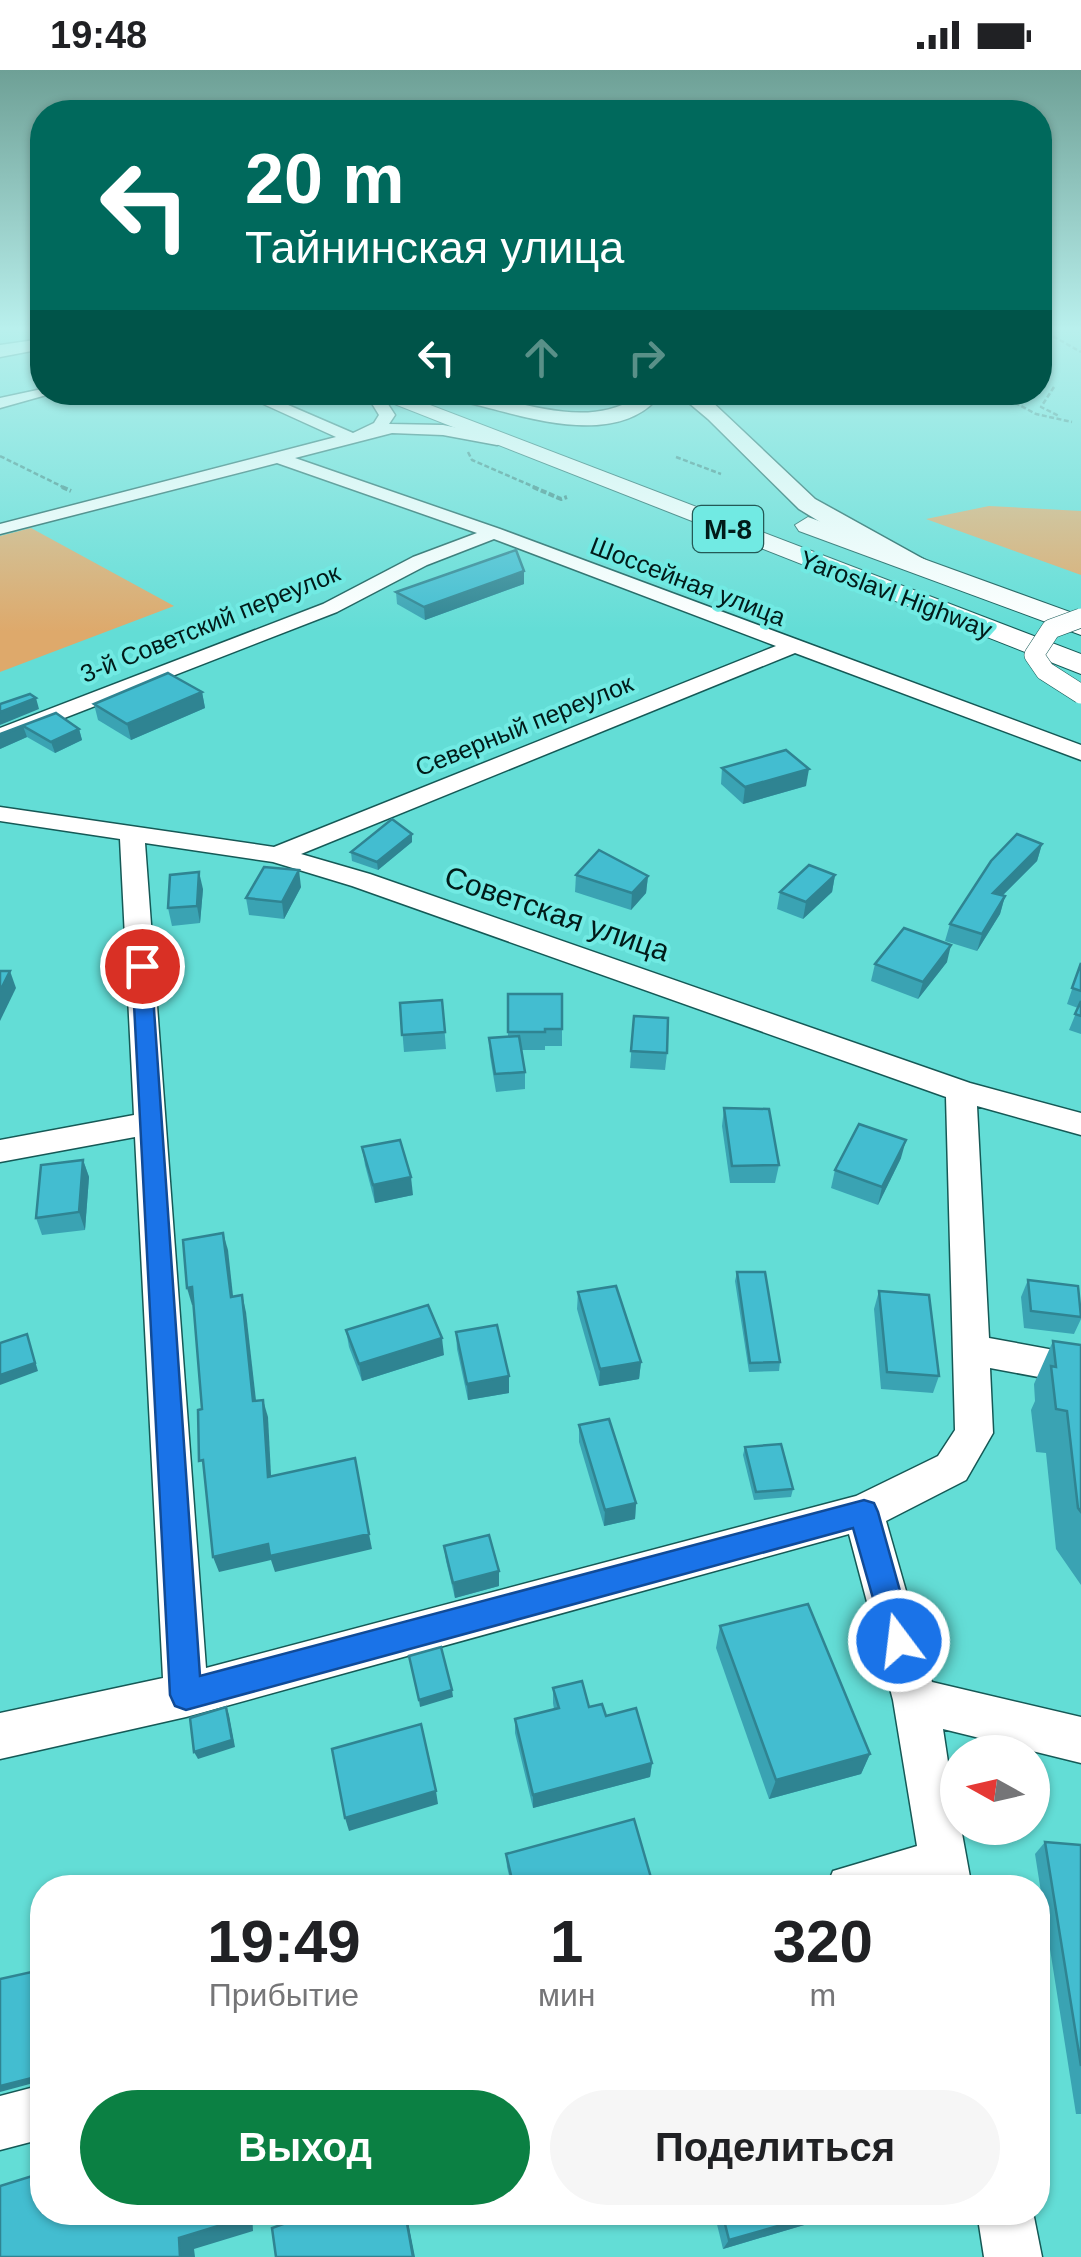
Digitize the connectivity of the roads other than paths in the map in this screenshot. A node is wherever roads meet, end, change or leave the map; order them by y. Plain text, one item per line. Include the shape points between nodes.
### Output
1 (339, 428) edge
2 (375, 428) edge
3 (417, 428) edge
4 (418, 428) edge
5 (466, 428) edge
6 (546, 428) edge
7 (730, 428) edge
8 (357, 435) junction
9 (497, 440) junction
10 (596, 447) dead end
11 (276, 457) junction
12 (0, 506) edge
13 (780, 515) dead end
14 (30, 522) junction
15 (0, 529) edge
16 (494, 533) junction
17 (961, 582) junction
18 (1081, 618) edge
19 (1081, 626) edge
20 (792, 647) junction
21 (1081, 665) edge
22 (1081, 694) edge
23 (0, 736) edge
24 (1081, 753) edge
25 (0, 814) edge
26 (132, 834) junction
27 (276, 854) junction
28 (961, 1091) junction
29 (151, 1122) junction
30 (1081, 1124) edge
31 (0, 1151) edge
32 (970, 1349) junction
33 (1081, 1370) edge
34 (864, 1512) junction
35 (911, 1686) junction
36 (186, 1695) junction
37 (0, 1736) edge
38 (1081, 1740) edge
39 (946, 1875) edge
40 (30, 2115) edge
41 (0, 2123) edge
42 (1007, 2225) edge
43 (1013, 2257) edge

1 - 8 street
2 - 8 street
3 - 8 street
4 - 9 street
5 - 9 highway, Yaroslavl Highway / М-8
6 - 10 highway
7 - 17 main road via 824,515
8 - 11 street
9 - 21 highway, Yaroslavl Highway / М-8
11 - 14 street
11 - 16 street, Шоссейная улица
12 - 14 street
13 - 17 highway, Yaroslavl Highway / М-8
14 - 15 street
16 - 20 street, Шоссейная улица
16 - 23 street, 3-й Советский переулок via 420,561 330,608
17 - 19 highway, Yaroslavl Highway / М-8
18 - 22 street, bridge via 1051,628 1034,654 1045,672
20 - 24 street, Шоссейная улица
20 - 27 street, Северный переулок
25 - 26 street, Советская улица
26 - 27 street, Советская улица
26 - 29 street
27 - 28 street, Советская улица
28 - 30 street, Советская улица
28 - 32 street
29 - 31 street
29 - 36 street
32 - 33 street
32 - 34 street via 974,1434 952,1468
34 - 35 street
34 - 36 street
35 - 38 street
35 - 39 street
36 - 37 street
40 - 41 street
42 - 43 street

